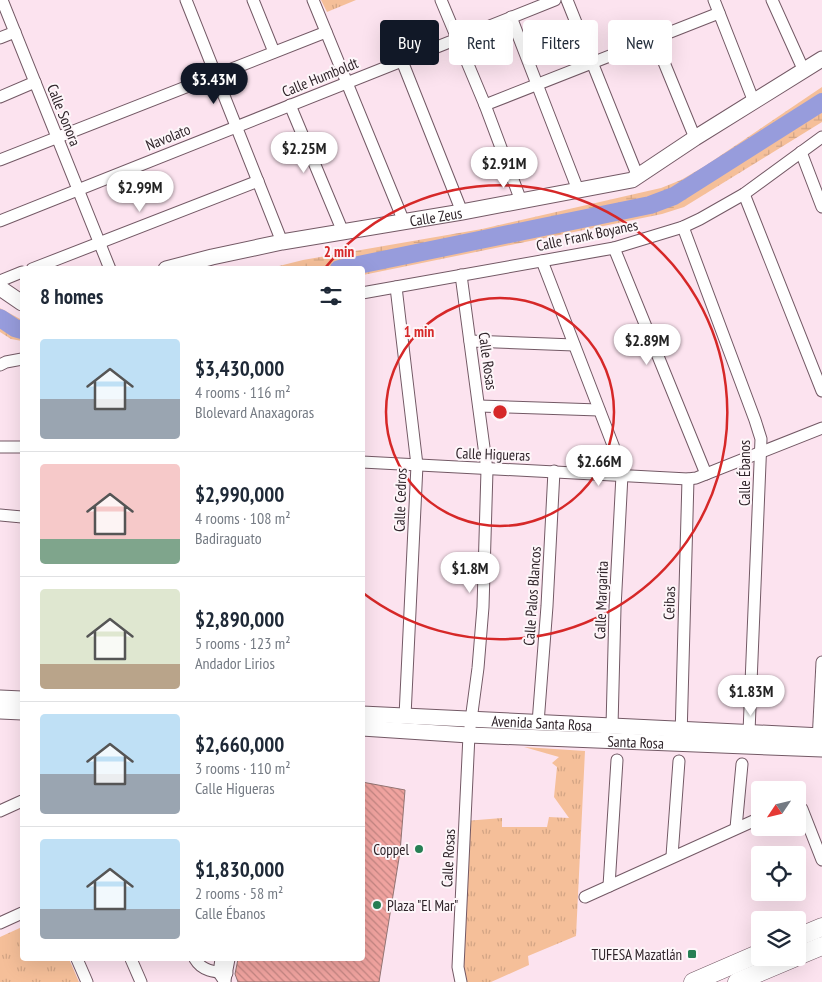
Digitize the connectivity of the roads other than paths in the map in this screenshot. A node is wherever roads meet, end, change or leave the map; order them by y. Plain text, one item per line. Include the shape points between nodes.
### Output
1 (2, 0) edge
2 (186, 0) edge
3 (253, 0) edge
4 (312, 0) edge
5 (441, 0) edge
6 (555, 0) edge
7 (567, 0) edge
8 (714, 0) edge
9 (772, 0) edge
10 (719, 13) junction
11 (511, 18) junction
12 (450, 20) edge
13 (506, 20) edge
14 (575, 20) edge
15 (672, 31) edge
16 (15, 32) junction
17 (326, 32) junction
18 (0, 38) edge
19 (274, 52) junction
20 (822, 59) edge
21 (392, 65) edge
22 (404, 65) edge
23 (469, 65) edge
24 (587, 65) edge
25 (593, 65) edge
26 (665, 65) edge
27 (804, 71) junction
28 (216, 75) junction
29 (35, 82) junction
30 (347, 83) junction
31 (536, 84) junction
32 (0, 98) edge
33 (754, 102) junction
34 (485, 104) junction
35 (290, 105) junction
36 (236, 127) junction
37 (57, 137) junction
38 (822, 137) edge
39 (695, 138) junction
40 (801, 152) junction
41 (0, 160) edge
42 (638, 177) junction
43 (258, 181) junction
44 (78, 190) junction
45 (578, 190) junction
46 (744, 194) junction
47 (521, 201) junction
48 (822, 207) edge
49 (462, 212) junction
50 (0, 221) edge
51 (404, 222) junction
52 (682, 227) junction
53 (342, 232) junction
54 (282, 242) junction
55 (100, 243) junction
56 (614, 248) junction
57 (542, 261) junction
58 (40, 266) edge
59 (109, 266) edge
60 (178, 266) edge
61 (20, 273) edge
62 (461, 276) junction
63 (0, 281) edge
64 (396, 287) junction
65 (0, 288) edge
66 (365, 292) edge
67 (20, 302) edge
68 (470, 341) junction
69 (574, 345) junction
70 (20, 359) edge
71 (2, 361) edge
72 (822, 391) edge
73 (479, 406) junction
74 (598, 410) junction
75 (822, 428) edge
76 (0, 447) edge
77 (20, 447) edge
78 (761, 453) junction
79 (365, 462) edge
80 (417, 465) junction
81 (487, 470) junction
82 (554, 471) junction
83 (706, 474) junction
84 (622, 475) junction
85 (688, 479) junction
86 (0, 515) edge
87 (20, 517) edge
88 (822, 662) edge
89 (0, 698) edge
90 (0, 710) edge
91 (20, 710) edge
92 (20, 711) edge
93 (365, 714) edge
94 (405, 716) junction
95 (472, 719) junction
96 (538, 723) junction
97 (612, 726) junction
98 (365, 728) edge
99 (749, 732) junction
100 (468, 735) junction
101 (681, 735) junction
102 (820, 742) edge
103 (617, 760) dead end
104 (679, 761) dead end
105 (742, 764) dead end
106 (20, 802) edge
107 (0, 811) edge
108 (806, 819) edge
109 (751, 822) edge
110 (736, 828) junction
111 (672, 856) junction
112 (822, 860) edge
113 (609, 886) junction
114 (585, 897) dead end
115 (20, 914) edge
116 (0, 922) edge
117 (822, 927) edge
118 (806, 934) edge
119 (822, 946) edge
120 (806, 953) edge
121 (78, 961) edge
122 (132, 961) edge
123 (196, 961) edge
124 (221, 961) edge
125 (228, 961) edge
126 (751, 962) edge
127 (754, 966) edge
128 (224, 977) edge
129 (87, 982) edge
130 (141, 982) edge
131 (461, 982) edge
132 (693, 982) edge
133 (737, 982) edge

1 - 16 street, Calle Sonora
2 - 28 street
3 - 19 street
4 - 17 street
5 - 12 street
6 - 11 street, Calle Humboldt
7 - 14 street
8 - 10 street
9 - 27 street
10 - 15 street
10 - 33 street
11 - 13 street, Calle Humboldt
11 - 31 street
16 - 18 street
16 - 29 street, Calle Sonora
17 - 19 street
17 - 30 street
19 - 28 street
20 - 27 main road, Calle Zeus
21 - 30 street, Calle Humboldt
22 - 49 street
23 - 34 street
24 - 31 street
25 - 42 street
26 - 39 street
27 - 33 main road, Calle Zeus
28 - 36 street
28 - 37 street
29 - 32 street
29 - 37 street, Calle Sonora
30 - 35 street, Calle Humboldt
30 - 51 street
31 - 34 street
31 - 45 street
33 - 39 main road, Calle Zeus
34 - 47 street
35 - 36 street, Calle Humboldt
35 - 53 street
36 - 43 street
36 - 44 street, Navolato
37 - 41 street
37 - 44 street, Calle Sonora
38 - 40 street, Calle Frank Boyanes
39 - 42 main road, Calle Zeus
40 - 46 street, Calle Frank Boyanes
40 - 48 street
42 - 45 main road, Calle Zeus
43 - 54 street
43 - 55 street
44 - 50 street, Navolato
44 - 55 street, Calle Sonora
45 - 47 main road, Calle Zeus
46 - 52 street, Calle Frank Boyanes
46 - 72 street
47 - 49 main road, Calle Zeus
49 - 51 main road, Calle Zeus
51 - 53 main road, Calle Zeus
52 - 56 street, Calle Frank Boyanes
52 - 78 street, Calle Ébanos via 755,420
53 - 54 main road, Calle Zeus
54 - 60 main road, Calle Zeus
55 - 58 street
55 - 59 street, Calle Sonora
56 - 57 street, Calle Frank Boyanes
56 - 83 street
57 - 62 street, Calle Frank Boyanes
57 - 69 street, Calle Margarita
61 - 63 street
62 - 64 street, Calle Frank Boyanes
62 - 68 street, Calle Rosas
64 - 66 street, Calle Frank Boyanes
64 - 80 street, Calle Cedros
65 - 67 main road
68 - 69 street
68 - 73 street, Calle Rosas
69 - 74 street, Calle Margarita
70 - 71 street
73 - 74 street
73 - 81 street, Calle Rosas
74 - 84 street, Calle Margarita
75 - 78 street, Calle Higueras
76 - 77 street
78 - 83 street, Calle Higueras
78 - 99 street, Calle Ébanos
79 - 80 street, Calle Higueras
80 - 81 street, Calle Higueras
80 - 94 street, Calle Cedros
81 - 82 street, Calle Higueras
81 - 95 street, Calle Rosas via 483,608
82 - 84 street, Calle Higueras
82 - 96 street, Calle Palos Blancos
83 - 85 street, Calle Higueras
84 - 85 street, Calle Higueras
84 - 97 street, Calle Margarita
85 - 101 street, Ceibas
86 - 87 street
88 - 102 street
89 - 91 main road
90 - 92 main road
93 - 94 main road, Avenida Santa Rosa
94 - 95 main road, Avenida Santa Rosa
95 - 96 main road, Avenida Santa Rosa
95 - 100 street, Avenida Santa Rosa
96 - 97 main road, Avenida Santa Rosa
97 - 101 main road, Avenida Santa Rosa
98 - 100 main road, Santa Rosa
99 - 101 main road, Avenida Santa Rosa
99 - 102 main road, Avenida Santa Rosa
100 - 101 main road, Santa Rosa
100 - 131 street, Calle Rosas via 458,967
101 - 102 main road, Santa Rosa
103 - 113 street
104 - 111 street
105 - 110 street
106 - 107 street
108 - 112 street
109 - 110 street
110 - 111 street
111 - 113 street
113 - 114 street
115 - 116 street
117 - 118 main road
119 - 120 main road
121 - 129 street
122 - 130 street
123 - 128 street via 204,969
124 - 128 street
125 - 128 street
126 - 132 main road
127 - 133 main road

